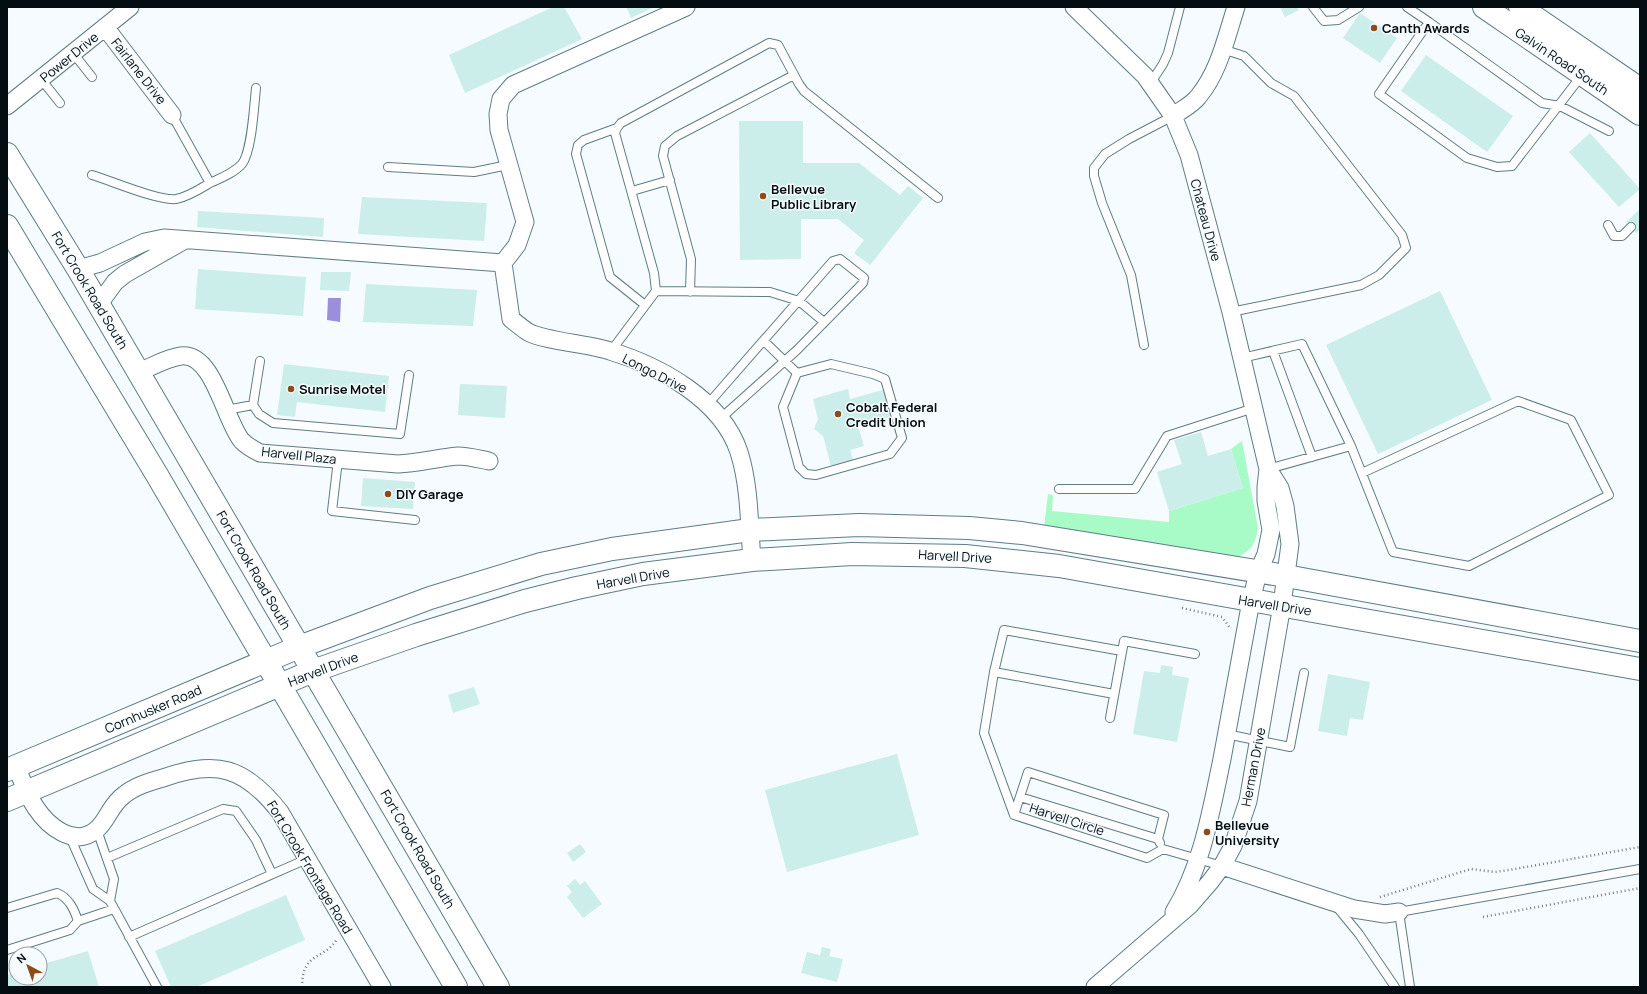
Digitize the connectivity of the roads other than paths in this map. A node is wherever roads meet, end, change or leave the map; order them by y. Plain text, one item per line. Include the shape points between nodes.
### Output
1 (130, 7) edge
2 (686, 7) edge
3 (1074, 7) edge
4 (1180, 7) edge
5 (1236, 7) edge
6 (1313, 7) edge
7 (1358, 7) edge
8 (1407, 7) edge
9 (1484, 7) edge
10 (1520, 7) edge
11 (1429, 22) junction
12 (105, 27) junction
13 (1222, 49) junction
14 (73, 53) junction
15 (794, 75) junction
16 (1583, 75) junction
17 (92, 77) dead end
18 (41, 79) junction
19 (1150, 84) junction
20 (256, 88) dead end
21 (1640, 89) edge
22 (60, 103) dead end
23 (7, 106) edge
24 (1560, 106) junction
25 (1640, 114) edge
26 (172, 115) joint
27 (1173, 116) junction
28 (617, 128) junction
29 (1609, 131) dead end
30 (7, 154) edge
31 (508, 165) junction
32 (388, 167) dead end
33 (92, 175) dead end
34 (670, 180) junction
35 (210, 183) junction
36 (632, 191) junction
37 (938, 198) dead end
38 (1608, 225) dead end
39 (7, 226) edge
40 (1631, 227) dead end
41 (183, 241) junction
42 (503, 263) junction
43 (78, 269) junction
44 (656, 291) junction
45 (690, 292) junction
46 (799, 300) junction
47 (99, 304) junction
48 (645, 306) junction
49 (1231, 312) junction
50 (824, 322) junction
51 (764, 341) junction
52 (1144, 345) dead end
53 (611, 351) junction
54 (1273, 351) junction
55 (1242, 358) junction
56 (785, 360) junction
57 (260, 361) dead end
58 (138, 372) junction
59 (797, 373) junction
60 (409, 375) dead end
61 (708, 404) junction
62 (253, 405) junction
63 (1254, 408) junction
64 (226, 410) junction
65 (721, 418) junction
66 (1351, 446) junction
67 (1312, 456) junction
68 (338, 460) junction
69 (489, 461) dead end
70 (1268, 469) junction
71 (1362, 473) junction
72 (1059, 489) dead end
73 (415, 520) dead end
74 (750, 530) junction
75 (752, 560) junction
76 (1258, 573) junction
77 (1286, 576) junction
78 (1251, 601) junction
79 (1282, 605) junction
80 (1640, 641) edge
81 (299, 647) junction
82 (1122, 651) junction
83 (1195, 654) dead end
84 (266, 661) junction
85 (1640, 668) edge
86 (313, 671) junction
87 (994, 672) junction
88 (1304, 673) dead end
89 (280, 685) junction
90 (1114, 694) junction
91 (1110, 718) dead end
92 (1226, 734) junction
93 (1258, 740) junction
94 (12, 768) edge
95 (27, 792) junction
96 (1020, 797) junction
97 (7, 800) edge
98 (1014, 815) junction
99 (97, 830) junction
100 (70, 837) junction
101 (1158, 839) junction
102 (1163, 849) junction
103 (107, 858) junction
104 (307, 859) junction
105 (1197, 860) junction
106 (1222, 866) junction
107 (1640, 869) edge
108 (272, 874) junction
109 (110, 901) junction
110 (1332, 902) junction
111 (7, 908) edge
112 (114, 909) junction
113 (1399, 912) junction
114 (78, 921) junction
115 (1162, 931) junction
116 (129, 937) junction
117 (7, 950) edge
118 (157, 987) edge
119 (382, 987) edge
120 (456, 987) edge
121 (498, 987) edge
122 (1095, 987) edge
123 (1395, 987) edge
124 (1410, 987) edge

1 - 12 street, Power Drive
2 - 31 street via 513,85 501,99 498,114 498,130
3 - 19 street, Chateau Drive
4 - 19 lane via 1168,53
5 - 13 street
6 - 7 lane via 1324,21 1338,20
8 - 11 lane
9 - 16 main road, Galvin Road South
10 - 21 main road, Galvin Road South
11 - 24 lane via 1542,103
11 - 24 lane via 1379,94 1467,158 1497,167 1512,166
12 - 14 street, Power Drive
12 - 26 street, Fairlane Drive
13 - 27 street via 1212,75 1197,99
13 - 49 lane via 1244,56 1271,83 1294,96 1402,235 1406,248 1379,275 1361,285
14 - 17 lane
14 - 18 street, Power Drive
15 - 28 lane via 778,45 769,43 621,123
15 - 34 lane via 668,143 663,156
15 - 37 lane via 804,91
16 - 24 lane
16 - 25 main road, Galvin Road South
18 - 22 lane
18 - 23 street, Power Drive
19 - 27 street, Chateau Drive
20 - 35 lane via 248,153 242,164 234,171
24 - 29 lane
26 - 35 lane
27 - 49 street, Chateau Drive via 1189,155
27 - 52 lane via 1129,138 1105,154 1094,168 1102,203 1131,275
28 - 36 lane via 615,133
28 - 48 lane via 584,140 578,145 576,154 610,277
30 - 43 main road, Fort Crook Road South
31 - 32 lane via 474,172
31 - 42 street via 525,222 517,246
33 - 35 lane via 174,199
34 - 36 lane
34 - 45 lane via 691,259
36 - 44 lane via 654,273
38 - 40 lane via 1614,236 1622,236
39 - 84 main road
41 - 42 street
41 - 43 street via 164,238 144,242 100,263
41 - 47 street via 125,274 115,282
42 - 53 street, Longo Drive via 511,319 529,332
43 - 47 main road, Fort Crook Road South
44 - 45 lane
44 - 48 lane
45 - 46 lane via 770,292
46 - 50 lane
46 - 50 lane via 837,259 864,278 863,283
46 - 51 lane
47 - 58 main road, Fort Crook Road South
48 - 53 lane
49 - 55 street, Chateau Drive
50 - 56 lane
51 - 56 lane
51 - 61 lane
53 - 61 street, Longo Drive via 679,382
54 - 55 lane
54 - 66 lane via 1302,344
54 - 67 lane
55 - 63 street, Chateau Drive
56 - 59 lane
56 - 65 lane
57 - 62 lane
58 - 64 street, Harvell Plaza via 171,359 183,356 193,358 203,365
58 - 81 main road, Fort Crook Road South
59 - 59 lane via 783,408 799,468 806,474 816,475 890,454 902,438 885,379 831,364
60 - 62 lane via 400,434 273,423 259,414
61 - 65 street, Longo Drive
62 - 64 lane
63 - 70 street, Chateau Drive
63 - 72 lane via 1167,436 1134,489
64 - 68 street, Harvell Plaza via 241,440 260,454
65 - 74 street, Longo Drive via 739,452 748,494
66 - 67 lane
66 - 71 lane
67 - 70 lane
68 - 69 street, Harvell Plaza via 416,464 460,456
68 - 73 lane via 332,511
70 - 76 street, Chateau Drive via 1266,487 1271,530 1266,554
70 - 77 street, Chateau Drive via 1280,488 1285,506 1290,544
71 - 71 lane via 1393,552 1469,566 1609,495 1571,420 1518,401
74 - 75 street, Longo Drive
74 - 76 main road via 859,525 969,528 1084,542
74 - 81 main road via 612,549 541,564 430,598
75 - 78 main road, Harvell Drive via 852,554 965,556 1059,566
75 - 86 main road, Harvell Drive via 643,574 554,594 416,634
76 - 77 main road
76 - 78 street, Herman Drive
77 - 79 street, Herman Drive
77 - 80 main road
78 - 79 main road, Harvell Drive
78 - 92 street, Herman Drive
79 - 85 main road, Harvell Drive
79 - 93 street, Herman Drive
81 - 84 main road, Cornhusker Road
81 - 86 main road, Fort Crook Road South
82 - 83 lane via 1124,641
82 - 87 lane via 1004,630
82 - 90 lane
84 - 89 main road
84 - 94 main road, Cornhusker Road
86 - 89 main road, Harvell Drive
86 - 121 main road, Fort Crook Road South
87 - 90 lane
87 - 98 lane via 984,733
88 - 93 lane via 1290,747
89 - 95 main road, Cornhusker Road
89 - 120 main road
90 - 91 lane
92 - 93 lane
92 - 105 street, Herman Drive via 1211,813
93 - 106 street, Herman Drive via 1248,801 1233,846
94 - 95 street
95 - 97 main road, Cornhusker Road
95 - 100 street via 46,820
96 - 98 lane, Harvell Circle
96 - 101 lane
96 - 101 lane, Harvell Circle via 1028,772 1164,814
98 - 102 lane, Harvell Circle via 1147,858
99 - 100 street via 86,837
99 - 103 lane
99 - 104 street, Fort Crook Frontage Road via 112,805 124,794 186,770 206,767 227,770 249,780 265,793 280,812
100 - 109 lane via 93,889
101 - 102 lane
102 - 105 lane
103 - 108 lane via 223,808 236,811 256,840
103 - 109 lane via 114,879
104 - 108 lane
104 - 119 street, Fort Crook Frontage Road
105 - 106 lane
105 - 115 street, Herman Drive via 1183,897
106 - 110 street
106 - 115 street, Herman Drive via 1190,905
107 - 113 lane
108 - 116 lane
109 - 112 lane
110 - 113 street via 1385,914
110 - 123 lane via 1359,934
111 - 114 lane via 57,894 65,896 75,910
112 - 114 lane
112 - 116 lane
113 - 124 lane
114 - 117 lane via 70,930
115 - 122 street, Herman Drive
116 - 118 lane

